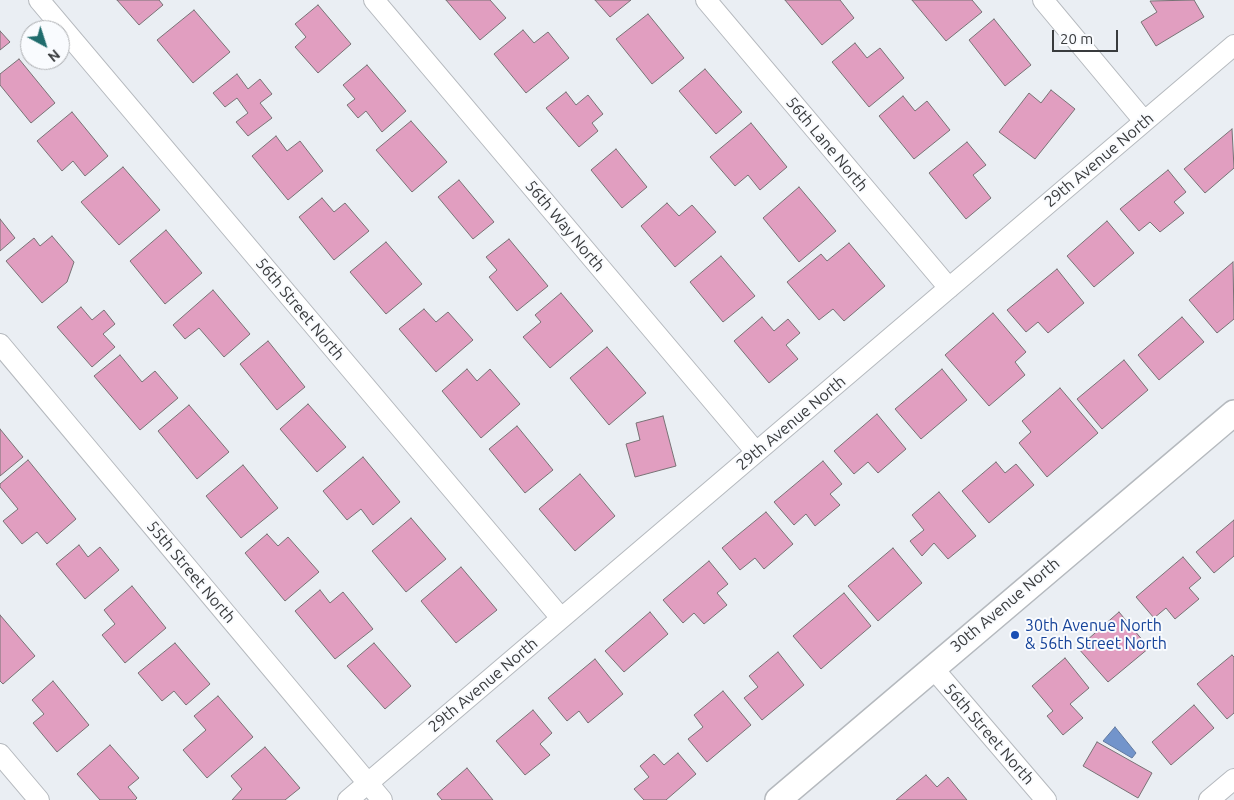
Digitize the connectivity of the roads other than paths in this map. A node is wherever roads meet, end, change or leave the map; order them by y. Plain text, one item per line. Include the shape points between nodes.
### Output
1 (39, 0) edge
2 (374, 0) edge
3 (706, 0) edge
4 (1043, 0) edge
5 (1234, 45) edge
6 (1144, 121) junction
7 (948, 288) junction
8 (0, 344) edge
9 (1234, 412) edge
10 (756, 452) junction
11 (561, 618) junction
12 (932, 667) junction
13 (0, 754) edge
14 (1234, 779) edge
15 (368, 783) junction
16 (39, 800) edge
17 (348, 800) edge
18 (382, 800) edge
19 (778, 800) edge
20 (1046, 800) edge
21 (1210, 800) edge

1 - 11 street, 56th Street North
2 - 10 street, 56th Way North
3 - 7 street, 56th Lane North
4 - 6 street
5 - 6 street, 29th Avenue North
6 - 7 street, 29th Avenue North
7 - 10 street, 29th Avenue North
8 - 15 street, 55th Street North
9 - 12 street, 30th Avenue North
10 - 11 street, 29th Avenue North
11 - 15 street, 29th Avenue North
12 - 19 street, 30th Avenue North
12 - 20 street, 56th Street North
13 - 16 street
14 - 21 street
15 - 17 street, 29th Avenue North
15 - 18 street, 55th Street North

